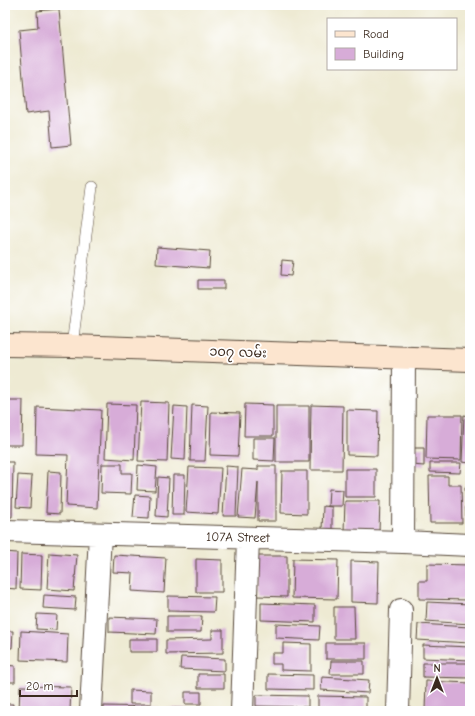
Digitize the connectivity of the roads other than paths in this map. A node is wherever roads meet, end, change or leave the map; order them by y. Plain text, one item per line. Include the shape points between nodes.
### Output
1 (92, 187) dead end
2 (5, 345) edge
3 (72, 346) junction
4 (404, 358) junction
5 (470, 360) edge
6 (5, 531) edge
7 (100, 534) junction
8 (248, 538) junction
9 (403, 542) junction
10 (470, 545) edge
11 (401, 610) dead end
12 (91, 711) edge
13 (242, 711) edge
14 (398, 711) edge

1 - 3 lane
2 - 3 main road, ၁၀၇ လမ်း
3 - 4 main road, ၁၀၇ လမ်း
4 - 5 main road, ၁၀၇ လမ်း
4 - 9 street
6 - 7 street, 107A Street
7 - 8 street, 107A Street
7 - 12 street
8 - 9 street, 107A Street
8 - 13 street
9 - 10 street, 107A Street
11 - 14 street

